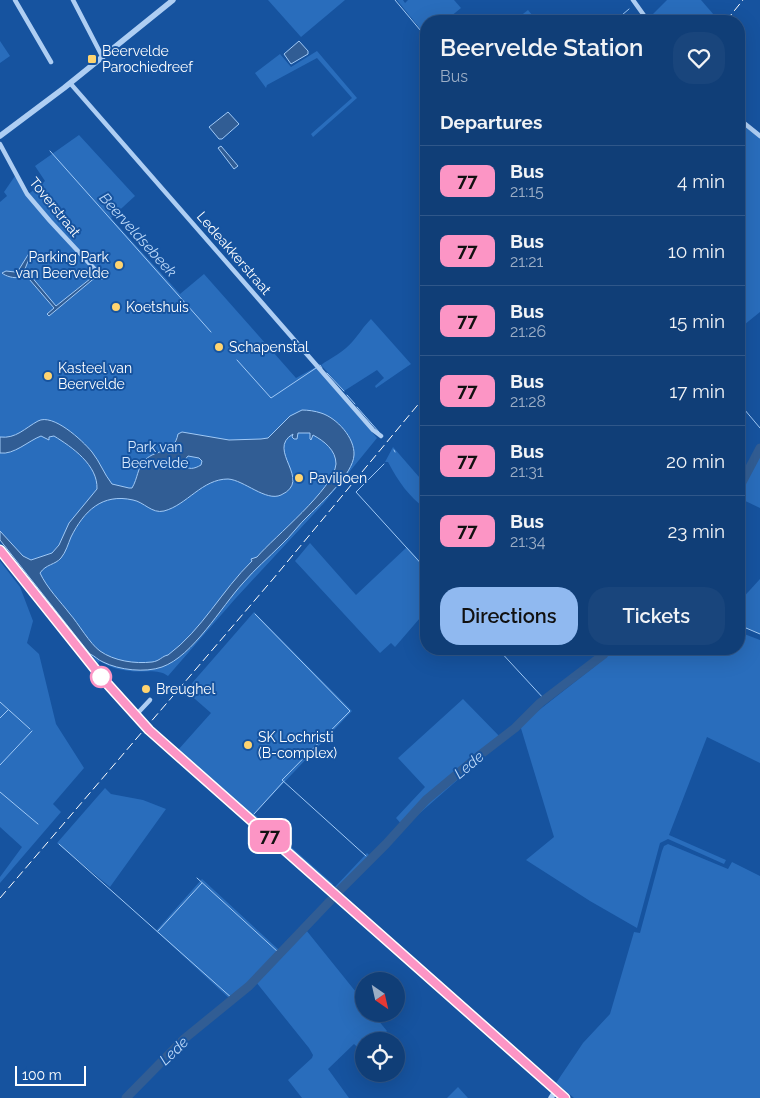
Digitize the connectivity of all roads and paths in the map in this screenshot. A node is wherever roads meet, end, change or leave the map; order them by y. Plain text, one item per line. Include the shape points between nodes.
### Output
1 (15, 0) edge
2 (73, 0) edge
3 (173, 0) edge
4 (633, 0) edge
5 (644, 15) edge
6 (102, 56) junction
7 (51, 62) dead end
8 (70, 83) junction
9 (745, 124) edge
10 (0, 136) edge
11 (760, 136) edge
12 (0, 144) edge
13 (102, 277) dead end
14 (381, 436) dead end
15 (0, 550) edge
16 (150, 700) dead end
17 (135, 716) junction
18 (556, 1090) junction
19 (551, 1098) edge
20 (565, 1098) edge

1 - 7 street
2 - 6 street
3 - 6 street
4 - 5 street
6 - 8 street
8 - 10 street
8 - 14 street, Ledeakkerstraat
9 - 11 street
12 - 13 street, Toverstraat via 28,194
15 - 17 main road
16 - 17 street
17 - 18 main road
18 - 19 street
18 - 20 main road

